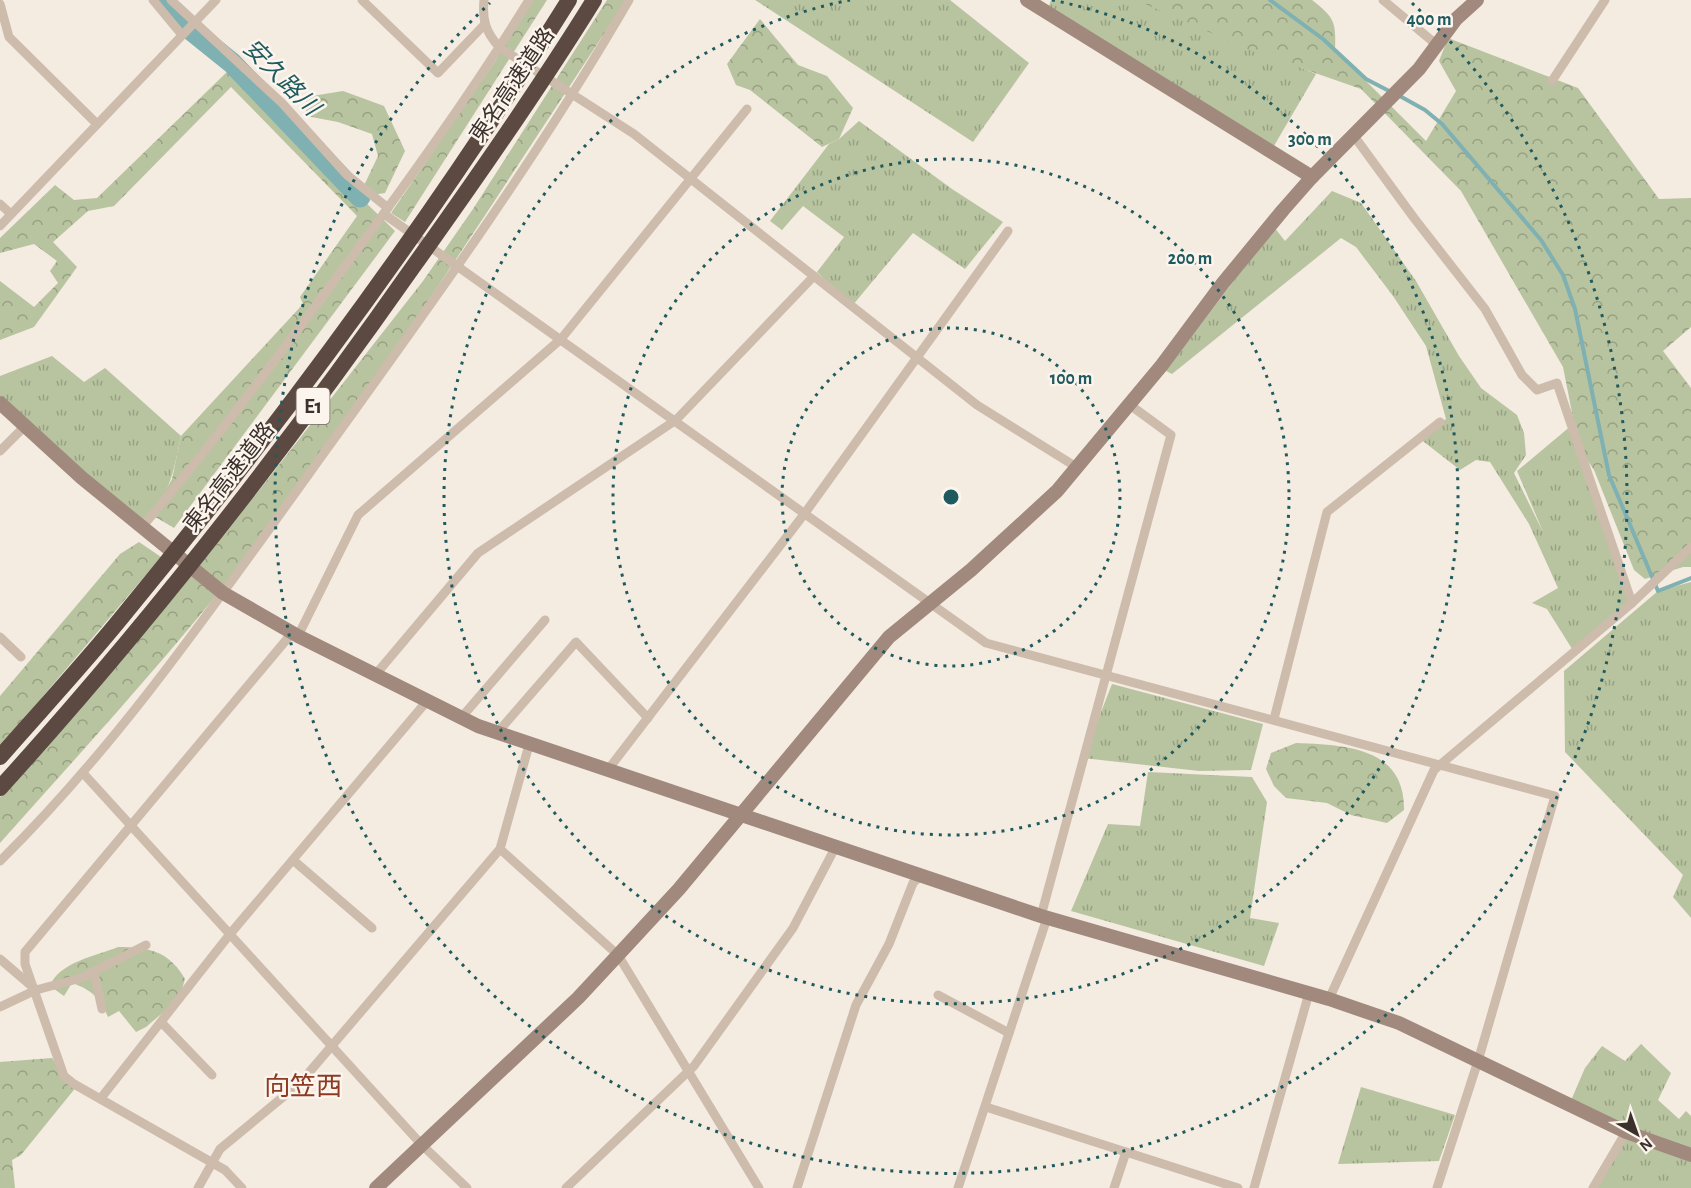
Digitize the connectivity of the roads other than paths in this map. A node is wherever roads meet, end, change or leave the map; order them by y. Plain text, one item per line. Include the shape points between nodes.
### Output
1 (153, 0) edge
2 (171, 0) edge
3 (216, 0) edge
4 (362, 0) edge
5 (484, 0) edge
6 (529, 0) edge
7 (569, 0) edge
8 (594, 0) edge
9 (629, 0) edge
10 (1027, 0) edge
11 (1383, 0) edge
12 (1477, 0) edge
13 (1605, 0) edge
14 (0, 4) edge
15 (194, 23) junction
16 (484, 24) junction
17 (182, 34) junction
18 (1437, 45) junction
19 (499, 47) junction
20 (1552, 81) dead end
21 (571, 93) junction
22 (747, 109) dead end
23 (97, 124) junction
24 (1354, 136) junction
25 (1312, 177) junction
26 (691, 178) junction
27 (0, 204) edge
28 (11, 214) junction
29 (387, 214) junction
30 (0, 226) edge
31 (1008, 231) dead end
32 (456, 265) junction
33 (814, 276) junction
34 (561, 339) junction
35 (915, 356) junction
36 (0, 403) edge
37 (1130, 405) junction
38 (676, 420) junction
39 (1440, 422) dead end
40 (25, 426) junction
41 (0, 451) edge
42 (1078, 468) junction
43 (805, 513) junction
44 (145, 530) junction
45 (1691, 547) edge
46 (219, 589) junction
47 (930, 602) junction
48 (1632, 603) junction
49 (545, 620) dead end
50 (295, 635) junction
51 (0, 637) edge
52 (21, 657) dead end
53 (375, 674) junction
54 (1106, 675) junction
55 (427, 701) junction
56 (461, 718) junction
57 (648, 718) junction
58 (1274, 719) junction
59 (497, 733) junction
60 (529, 745) junction
61 (0, 757) edge
62 (1442, 764) junction
63 (608, 771) junction
64 (83, 773) junction
65 (0, 788) edge
66 (740, 816) junction
67 (130, 825) junction
68 (835, 848) junction
69 (500, 849) junction
70 (293, 860) junction
71 (0, 861) edge
72 (920, 876) junction
73 (1044, 917) junction
74 (372, 928) dead end
75 (230, 934) junction
76 (146, 945) dead end
77 (618, 956) junction
78 (0, 959) edge
79 (94, 972) junction
80 (36, 990) junction
81 (1309, 993) junction
82 (938, 995) dead end
83 (1329, 999) junction
84 (0, 1007) edge
85 (102, 1009) dead end
86 (160, 1022) junction
87 (1009, 1033) junction
88 (331, 1045) junction
89 (1478, 1061) junction
90 (688, 1072) junction
91 (212, 1075) dead end
92 (101, 1098) junction
93 (986, 1107) junction
94 (1626, 1132) junction
95 (421, 1144) junction
96 (1126, 1152) junction
97 (1691, 1155) edge
98 (212, 1162) junction
99 (198, 1188) edge
100 (242, 1188) edge
101 (376, 1188) edge
102 (467, 1188) edge
103 (566, 1188) edge
104 (759, 1188) edge
105 (797, 1188) edge
106 (958, 1188) edge
107 (1114, 1188) edge
108 (1238, 1188) edge
109 (1254, 1188) edge
110 (1437, 1188) edge
111 (1593, 1188) edge

1 - 17 street
2 - 15 street
3 - 15 street
4 - 16 street via 438,73
5 - 16 street
6 - 19 street
7 - 61 highway, 東名高速道路 / E1 via 496,115 342,334 234,478 121,619
8 - 65 highway, 東名高速道路 / E1 via 499,146 256,482
9 - 21 street
10 - 25 street
11 - 18 street
12 - 18 street via 1456,19
13 - 20 street
14 - 23 street via 9,37
15 - 17 street
15 - 29 street via 275,97
16 - 19 street
17 - 23 street
18 - 24 street
19 - 21 street
19 - 29 street
21 - 26 street
21 - 32 street
22 - 26 street
23 - 28 street
24 - 25 street
24 - 48 street via 1485,309 1522,375 1537,390 1557,382
25 - 37 street via 1223,283
26 - 33 street
26 - 34 street
27 - 28 street
28 - 30 street
29 - 32 street
29 - 44 street
31 - 35 street
32 - 34 street
32 - 46 street
33 - 35 street
33 - 38 street
34 - 38 street
34 - 50 street via 357,515
35 - 42 street via 977,405
35 - 43 street
36 - 40 street
37 - 42 street
37 - 54 street via 1170,435
38 - 43 street
38 - 53 street via 478,553
39 - 58 street via 1327,512
40 - 41 street
40 - 44 street
42 - 47 street via 980,562
43 - 47 street
43 - 57 street
44 - 46 street
45 - 48 street
46 - 50 street
46 - 64 street
47 - 54 street via 986,643
47 - 66 street via 890,637
48 - 62 street
49 - 56 street
50 - 53 street
50 - 67 street
51 - 52 street
53 - 55 street
54 - 58 street
54 - 73 street
55 - 56 street
55 - 70 street
56 - 59 street
57 - 59 street via 576,642
57 - 63 street
58 - 62 street
59 - 60 street
60 - 63 street
60 - 69 street
62 - 83 street via 1425,785
62 - 89 street via 1555,796
63 - 66 street
64 - 67 street
64 - 71 street
66 - 68 street
66 - 77 street
67 - 75 street
67 - 80 street via 25,952 25,964
68 - 72 street
68 - 90 street via 793,928
69 - 77 street
69 - 88 street
70 - 74 street
70 - 75 street
72 - 73 street
72 - 105 street via 913,883 889,944 856,1005
73 - 81 street
73 - 87 street
75 - 86 street
75 - 88 street
76 - 79 street
77 - 90 street
77 - 95 street
78 - 80 street
79 - 80 street
79 - 85 street
80 - 84 street
80 - 92 street via 64,1076
81 - 83 street
81 - 109 street
82 - 87 street
83 - 89 street via 1399,1023
86 - 91 street
86 - 92 street
87 - 93 street
88 - 95 street
88 - 98 street via 300,1083 220,1149
89 - 94 street
89 - 110 street
90 - 103 street
90 - 104 street
92 - 98 street
93 - 96 street
93 - 106 street
94 - 97 street
94 - 111 street
95 - 101 street
95 - 102 street
96 - 107 street
96 - 108 street
98 - 99 street
98 - 100 street

